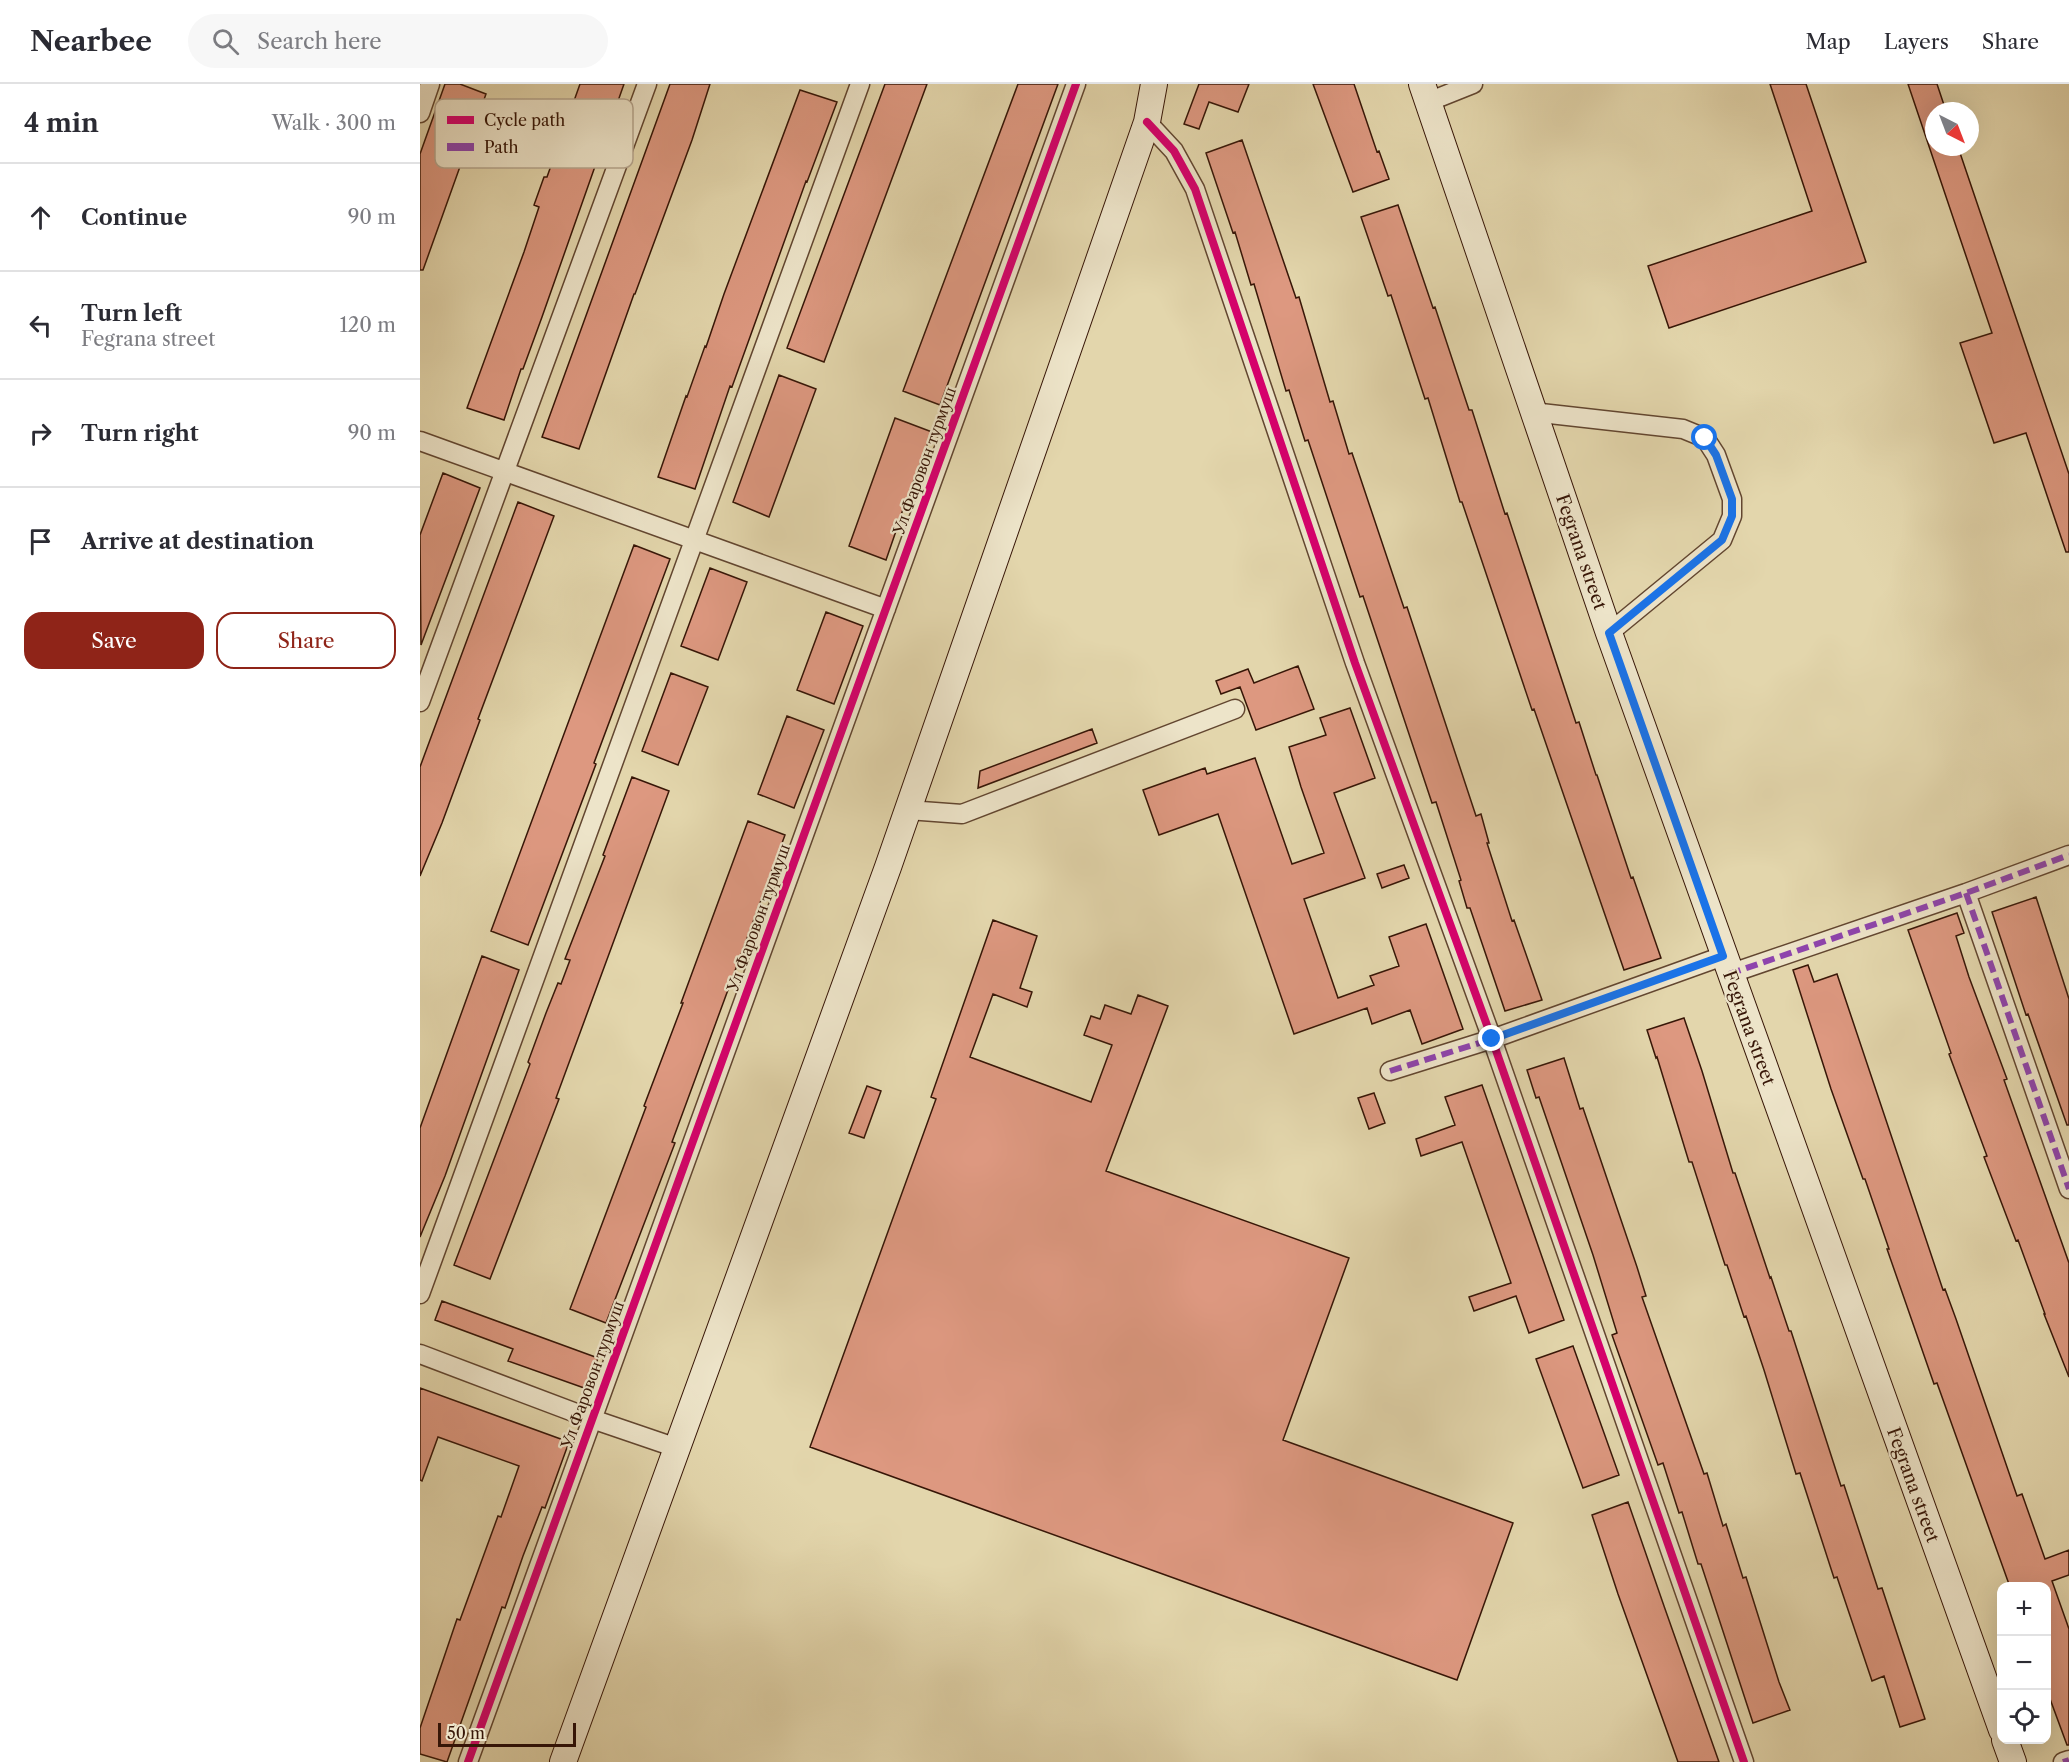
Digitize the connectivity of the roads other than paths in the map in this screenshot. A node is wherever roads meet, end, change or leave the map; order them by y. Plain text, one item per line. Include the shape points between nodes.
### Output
1 (430, 84) edge
2 (647, 84) edge
3 (860, 84) edge
4 (1076, 84) edge
5 (1154, 84) edge
6 (1473, 84) edge
7 (1425, 93) edge
8 (420, 113) edge
9 (633, 122) edge
10 (1148, 122) junction
11 (616, 168) edge
12 (1532, 412) junction
13 (420, 441) edge
14 (504, 471) junction
15 (694, 540) junction
16 (886, 609) junction
17 (1609, 633) junction
18 (420, 702) edge
19 (1235, 709) dead end
20 (908, 810) junction
21 (2069, 855) edge
22 (1966, 893) junction
23 (1726, 965) junction
24 (1492, 1039) junction
25 (1390, 1071) dead end
26 (2069, 1189) edge
27 (420, 1294) edge
28 (420, 1354) edge
29 (592, 1419) junction
30 (677, 1448) junction
31 (1997, 1719) edge
32 (2006, 1744) edge
33 (2069, 1760) edge
34 (468, 1762) edge
35 (563, 1762) edge
36 (1744, 1762) edge
37 (2013, 1762) edge
38 (2063, 1762) edge

1 - 8 street
2 - 9 street
3 - 15 street
4 - 16 street, Ул Фаровон турмуш
5 - 10 main road
6 - 7 street
7 - 12 main road, Fegrana street
10 - 20 main road
10 - 24 street via 1174,151 1195,189 1354,663
11 - 14 street
12 - 17 main road, Fegrana street
12 - 17 street via 1683,429 1705,438 1716,455 1732,499 1732,516 1722,540
13 - 14 street
14 - 15 street
14 - 18 street
15 - 16 street
15 - 27 street
16 - 29 street, Ул Фаровон турмуш
17 - 23 main road, Fegrana street
19 - 20 street via 962,814
20 - 30 main road
21 - 22 street
22 - 23 street
22 - 26 street
23 - 24 street
23 - 31 main road, Fegrana street
24 - 25 street
24 - 36 street
28 - 29 street
29 - 30 street
29 - 34 street, Ул Фаровон турмуш
30 - 35 main road
32 - 37 main road
33 - 38 street

